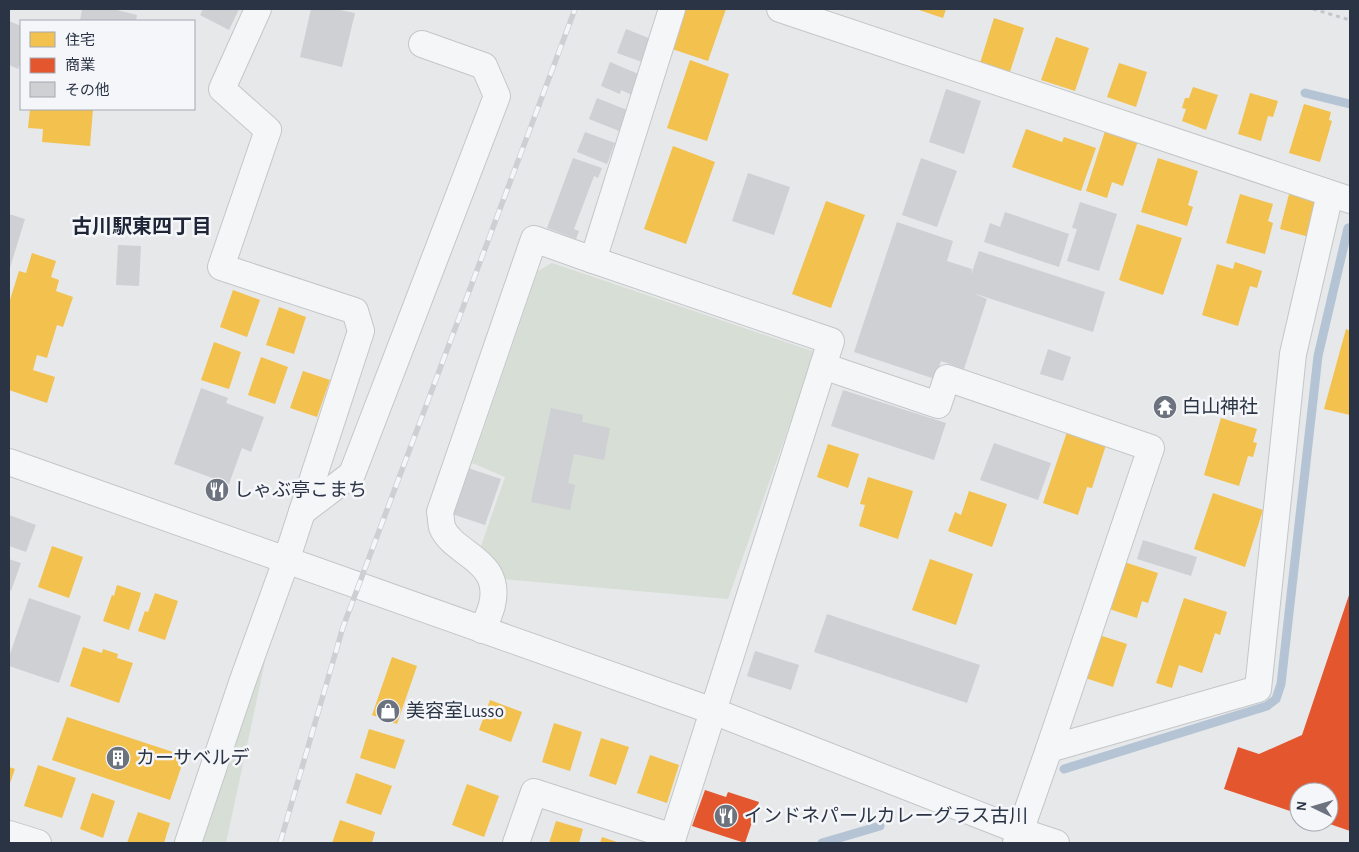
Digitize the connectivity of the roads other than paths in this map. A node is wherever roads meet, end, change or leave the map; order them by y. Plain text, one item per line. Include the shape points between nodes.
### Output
1 (258, 9) edge
2 (672, 9) edge
3 (780, 9) edge
4 (422, 44) dead end
5 (1340, 197) edge
6 (593, 260) junction
7 (823, 366) junction
8 (9, 462) edge
9 (302, 512) junction
10 (286, 561) junction
11 (482, 630) junction
12 (713, 711) junction
13 (1049, 749) junction
14 (9, 834) edge
15 (1018, 837) edge
16 (672, 840) edge
17 (38, 843) edge
18 (188, 843) edge
19 (516, 843) edge
20 (1056, 843) edge

1 - 9 street via 222,89 268,130 221,267 355,311 361,331
2 - 6 street
3 - 5 street
4 - 9 street via 484,66 497,96 352,474
5 - 13 street via 1293,354 1258,689
6 - 7 street via 832,341
6 - 11 street via 534,239 440,512 442,527 449,538 481,563 490,578 492,605
7 - 12 street
7 - 13 street via 938,406 947,378 1151,448
8 - 10 street
9 - 10 street
10 - 11 street
10 - 18 street
11 - 12 street
12 - 15 street
12 - 16 street
13 - 15 street
14 - 17 street
15 - 20 street
16 - 19 street via 534,792

